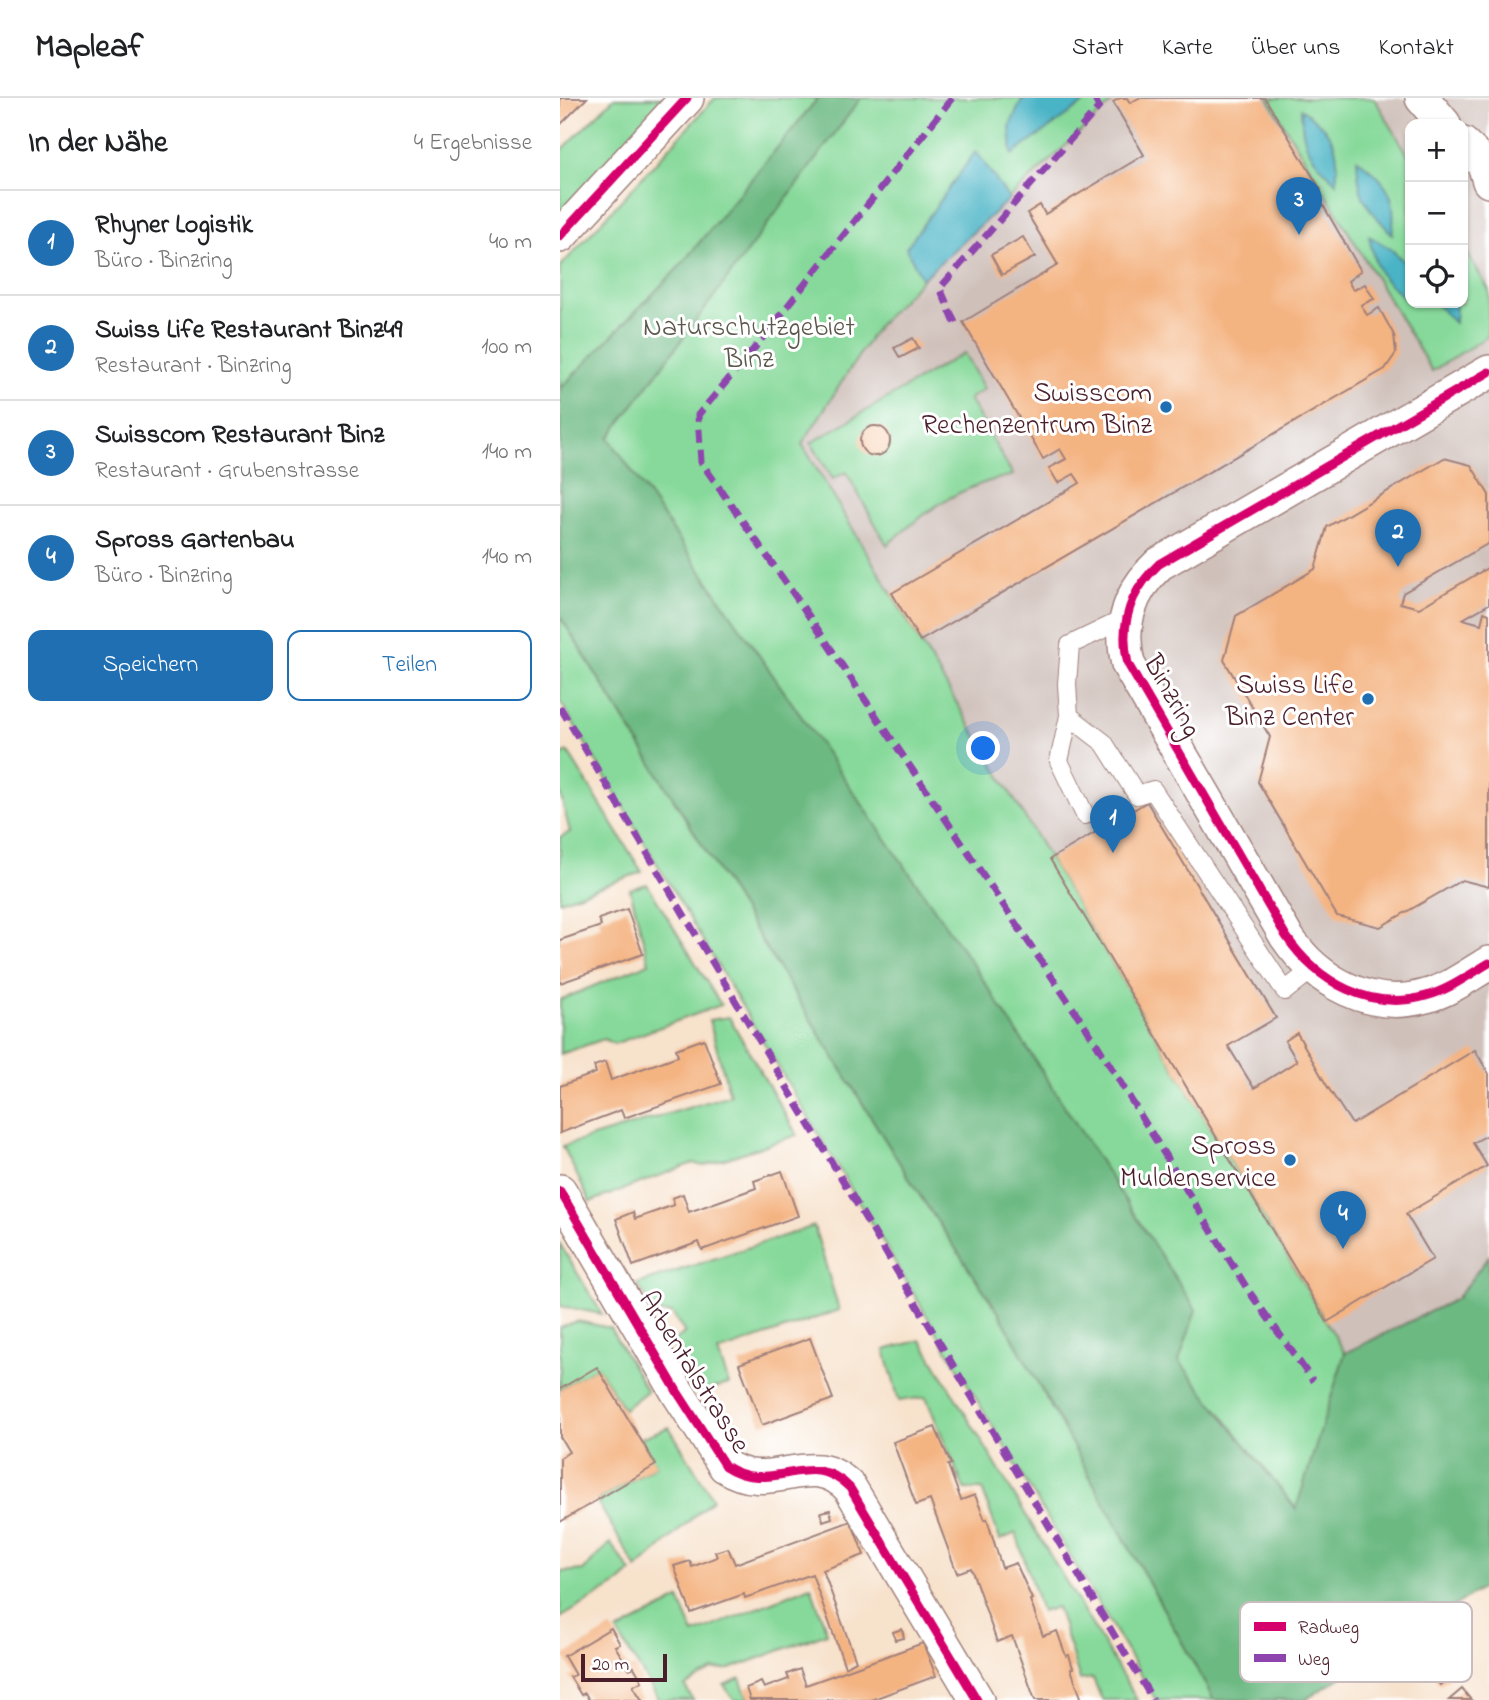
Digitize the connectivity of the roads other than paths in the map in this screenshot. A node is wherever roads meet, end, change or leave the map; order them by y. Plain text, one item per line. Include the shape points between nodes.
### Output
1 (687, 98) edge
2 (1422, 98) edge
3 (1440, 119) edge
4 (560, 236) edge
5 (1489, 372) edge
6 (1126, 618) junction
7 (1069, 716) junction
8 (1085, 815) dead end
9 (1489, 963) edge
10 (1314, 968) junction
11 (560, 1191) edge
12 (977, 1700) edge

1 - 4 street
2 - 3 street
5 - 6 street, Binzring via 1159,564 1137,589
6 - 7 lane via 1070,645
6 - 10 street, Binzring via 1128,664 1286,936
7 - 8 lane via 1059,761
7 - 10 lane via 1104,743 1137,795 1153,790 1285,991
9 - 10 street, Binzring via 1445,989 1399,1000 1349,991
11 - 12 street, Arbentalstrasse via 725,1466 758,1478 819,1470 844,1481

